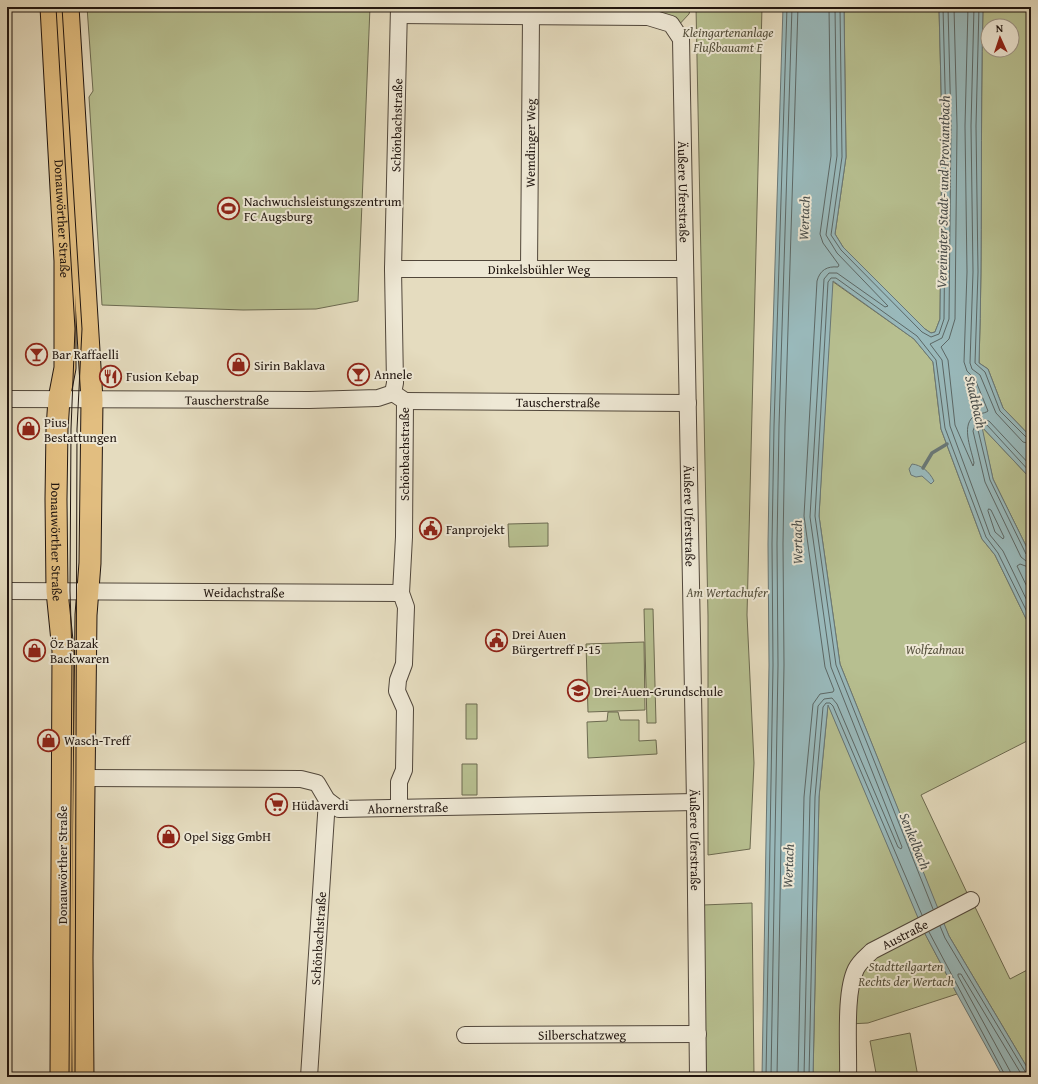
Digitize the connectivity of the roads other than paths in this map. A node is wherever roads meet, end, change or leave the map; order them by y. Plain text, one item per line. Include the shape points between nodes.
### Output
1 (51, 7) edge
2 (68, 7) edge
3 (399, 11) edge
4 (531, 16) junction
5 (393, 269) junction
6 (529, 269) junction
7 (685, 269) junction
8 (399, 397) junction
9 (7, 399) edge
10 (59, 399) junction
11 (92, 400) junction
12 (688, 403) junction
13 (7, 591) edge
14 (57, 591) junction
15 (87, 592) junction
16 (401, 593) junction
17 (85, 778) junction
18 (327, 800) junction
19 (695, 802) junction
20 (399, 808) junction
21 (971, 900) dead end
22 (698, 1034) junction
23 (465, 1035) dead end
24 (62, 1077) edge
25 (84, 1077) edge
26 (309, 1077) edge
27 (698, 1077) edge
28 (848, 1077) edge

1 - 10 main road, Donauwörther Straße via 65,261 65,368
2 - 11 main road, Donauwörther Straße
3 - 4 street
3 - 5 street, Schönbachstraße
4 - 6 street, Wemdinger Weg
4 - 7 street, Äußere Uferstraße via 648,17 671,24 675,29 681,39 682,50
5 - 6 street, Dinkelsbühler Weg
5 - 8 street, Schönbachstraße via 395,383
6 - 7 street, Dinkelsbühler Weg
7 - 12 street, Äußere Uferstraße
8 - 11 street, Tauscherstraße via 309,400
8 - 12 street, Tauscherstraße
8 - 16 street, Schönbachstraße via 404,537
9 - 10 street, Tauscherstraße
10 - 11 street, Tauscherstraße
10 - 14 main road, Donauwörther Straße via 56,484
11 - 15 main road, Donauwörther Straße via 90,555
12 - 19 street, Äußere Uferstraße
13 - 14 street, Weidachstraße
14 - 15 street, Weidachstraße
14 - 24 main road, Donauwörther Straße via 63,651
15 - 16 street, Weidachstraße
15 - 17 main road, Donauwörther Straße
16 - 20 street, Schönbachstraße via 406,607 404,664 397,691 404,709 404,770 399,782
17 - 18 street via 301,779 317,783
17 - 25 main road, Donauwörther Straße via 82,958
18 - 20 street, Ahornerstraße via 340,809
18 - 26 street, Schönbachstraße
19 - 20 street, Ahornerstraße
19 - 22 street, Äußere Uferstraße
21 - 28 street, Austraße via 872,951 861,960 852,981 850,995
22 - 23 street, Silberschatzweg
22 - 27 street, Äußere Uferstraße

